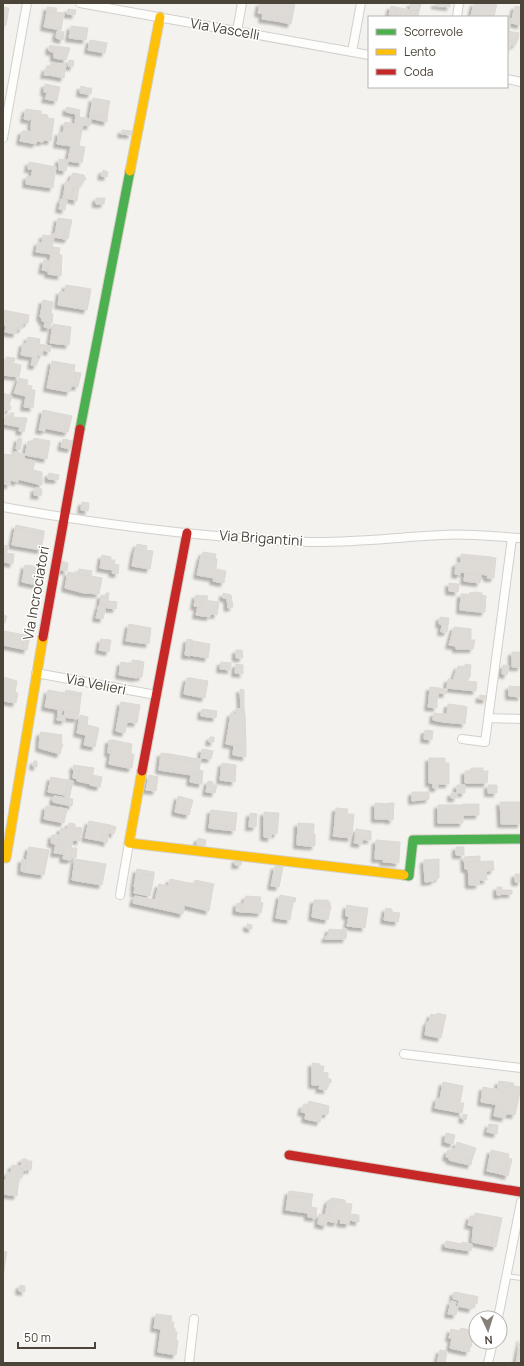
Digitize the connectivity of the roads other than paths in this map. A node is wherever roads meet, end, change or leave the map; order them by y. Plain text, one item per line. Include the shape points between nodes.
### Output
1 (27, 3) edge
2 (80, 3) edge
3 (134, 3) edge
4 (242, 3) edge
5 (360, 3) edge
6 (459, 3) edge
7 (132, 12) junction
8 (457, 16) edge
9 (160, 17) junction
10 (237, 31) junction
11 (352, 52) junction
12 (368, 55) edge
13 (508, 79) edge
14 (521, 82) edge
15 (3, 138) edge
16 (3, 507) edge
17 (63, 518) junction
18 (187, 533) junction
19 (512, 538) junction
20 (521, 538) edge
21 (36, 673) junction
22 (156, 695) junction
23 (488, 718) junction
24 (521, 718) edge
25 (462, 739) dead end
26 (521, 838) edge
27 (129, 843) junction
28 (6, 858) dead end
29 (120, 895) dead end
30 (404, 1054) dead end
31 (521, 1068) edge
32 (289, 1155) dead end
33 (521, 1192) edge
34 (521, 1202) edge
35 (506, 1276) junction
36 (521, 1278) edge
37 (500, 1310) edge
38 (194, 1319) dead end
39 (491, 1350) edge
40 (189, 1363) edge
41 (488, 1363) edge

1 - 15 street
2 - 7 street, Via Vascelli
3 - 7 street
4 - 10 street
5 - 11 street
6 - 8 street
7 - 9 street, Via Vascelli
9 - 10 street, Via Vascelli
9 - 17 street, Via Incrociatori
10 - 11 street, Via Vascelli
11 - 12 street, Via Vascelli
13 - 14 street
16 - 17 street, Via Brigantini
17 - 18 street, Via Brigantini
17 - 21 street, Via Incrociatori
18 - 19 street, Via Brigantini via 310,542 444,535
18 - 22 street
19 - 20 street, Via Brigantini
19 - 23 street
21 - 22 street, Via Velieri
21 - 28 street, Via Incrociatori
22 - 27 street
23 - 24 street
23 - 25 street via 485,742
26 - 27 street via 413,840 410,876
27 - 29 street
30 - 31 street
32 - 33 street
34 - 35 street
35 - 36 lane
35 - 37 street
38 - 40 street
39 - 41 street

